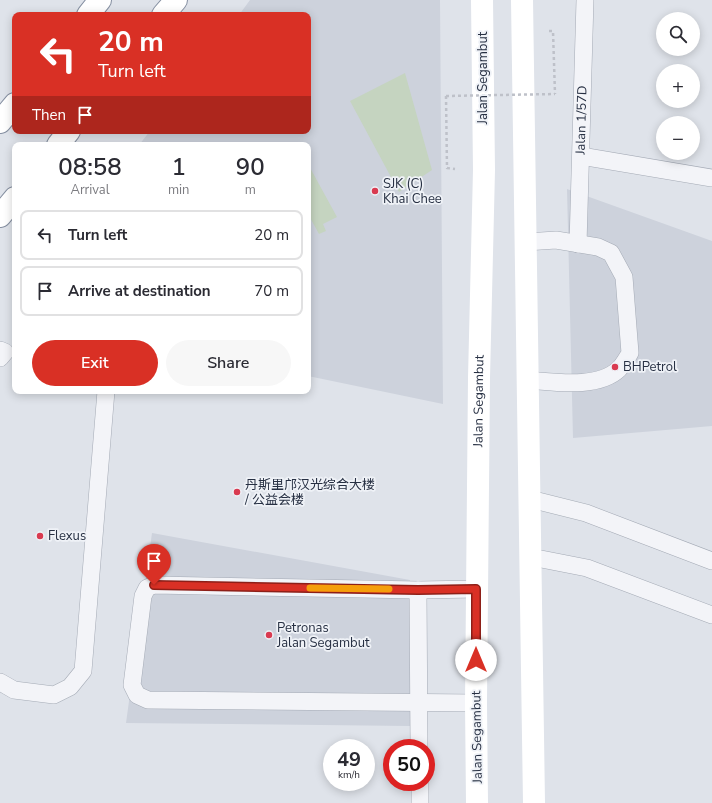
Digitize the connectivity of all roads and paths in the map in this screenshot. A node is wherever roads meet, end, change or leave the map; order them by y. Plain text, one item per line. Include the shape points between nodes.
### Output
1 (100, 0) edge
2 (176, 0) edge
3 (482, 0) edge
4 (522, 0) edge
5 (585, 0) edge
6 (90, 12) edge
7 (166, 12) edge
8 (553, 31) dead end
9 (12, 108) edge
10 (0, 122) edge
11 (67, 134) edge
12 (60, 142) edge
13 (581, 156) junction
14 (455, 169) dead end
15 (712, 178) edge
16 (12, 202) edge
17 (0, 216) edge
18 (526, 242) junction
19 (578, 244) junction
20 (528, 380) junction
21 (106, 394) edge
22 (530, 499) junction
23 (531, 557) junction
24 (712, 561) edge
25 (476, 589) junction
26 (418, 590) junction
27 (712, 615) edge
28 (0, 682) edge
29 (419, 702) junction
30 (476, 703) junction
31 (419, 739) edge
32 (420, 791) edge
33 (420, 803) edge
34 (477, 803) edge
35 (534, 803) edge

1 - 6 main road
2 - 7 main road
3 - 25 main road, Jalan Segambut via 484,170
4 - 18 main road
5 - 13 lane, Jalan 1/57D
8 - 14 path, bridge via 555,94 446,96 447,168
9 - 10 main road
11 - 12 main road
13 - 15 lane, Jalan 1/57D
13 - 19 lane
16 - 17 main road
18 - 19 lane via 556,240
18 - 20 main road
19 - 20 lane via 598,247 611,253 624,277 630,353 619,369 607,377 575,384
20 - 22 main road
21 - 28 lane via 83,671 70,687 54,695 14,690
22 - 23 main road
22 - 24 lane via 586,513
23 - 27 lane via 587,568
23 - 35 main road
25 - 26 lane
25 - 30 main road, Jalan Segambut
26 - 29 lane
26 - 29 lane via 154,585 147,588 143,596 132,685 137,695 148,700
29 - 30 lane
29 - 31 lane
30 - 34 main road, Jalan Segambut
32 - 33 lane

